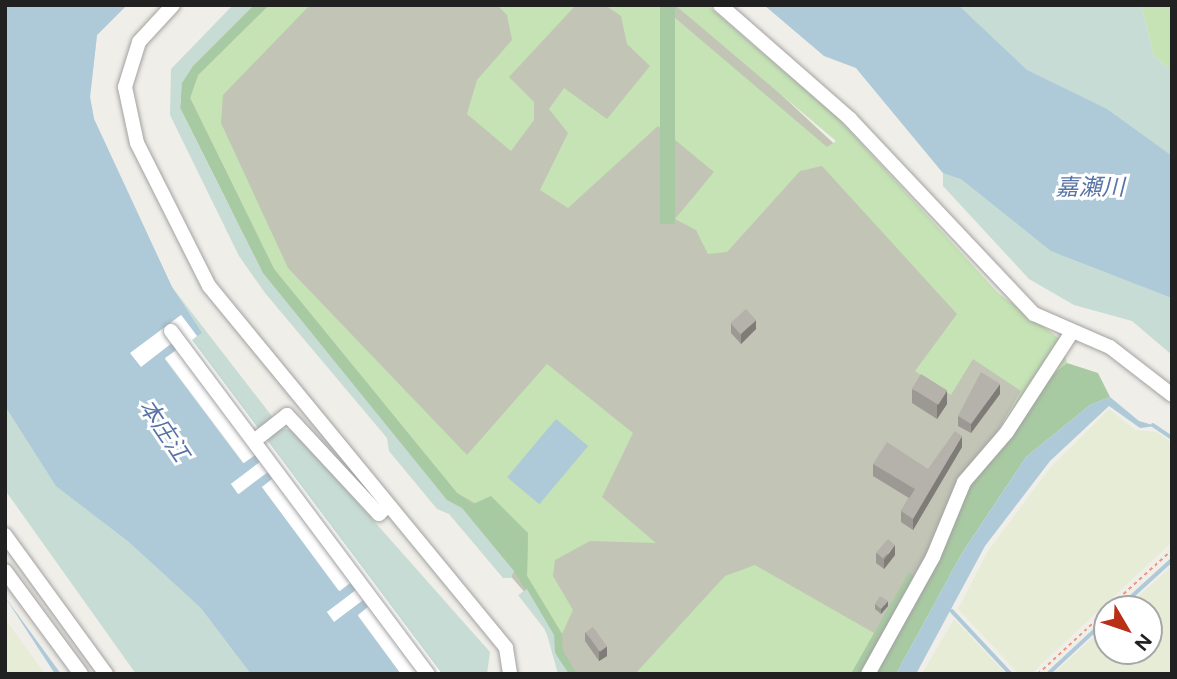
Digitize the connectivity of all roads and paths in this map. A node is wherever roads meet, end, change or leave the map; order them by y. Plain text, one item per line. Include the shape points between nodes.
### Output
1 (173, 5) edge
2 (720, 5) edge
3 (171, 331) dead end
4 (1070, 335) junction
5 (1172, 395) edge
6 (254, 441) junction
7 (384, 509) dead end
8 (5, 535) edge
9 (1172, 550) edge
10 (7, 578) edge
11 (1122, 595) edge
12 (1093, 622) edge
13 (81, 674) edge
14 (106, 674) edge
15 (428, 674) edge
16 (510, 674) edge
17 (867, 674) edge
18 (1038, 674) edge

1 - 16 street via 139,42 125,87 138,143 209,286 506,648
2 - 4 street via 850,119 999,281
3 - 6 street
4 - 5 street via 1110,347
4 - 17 street via 1007,432 964,482 933,557
6 - 7 street via 286,415 379,514
6 - 15 street
8 - 14 street
9 - 11 path
10 - 13 street
12 - 18 path

